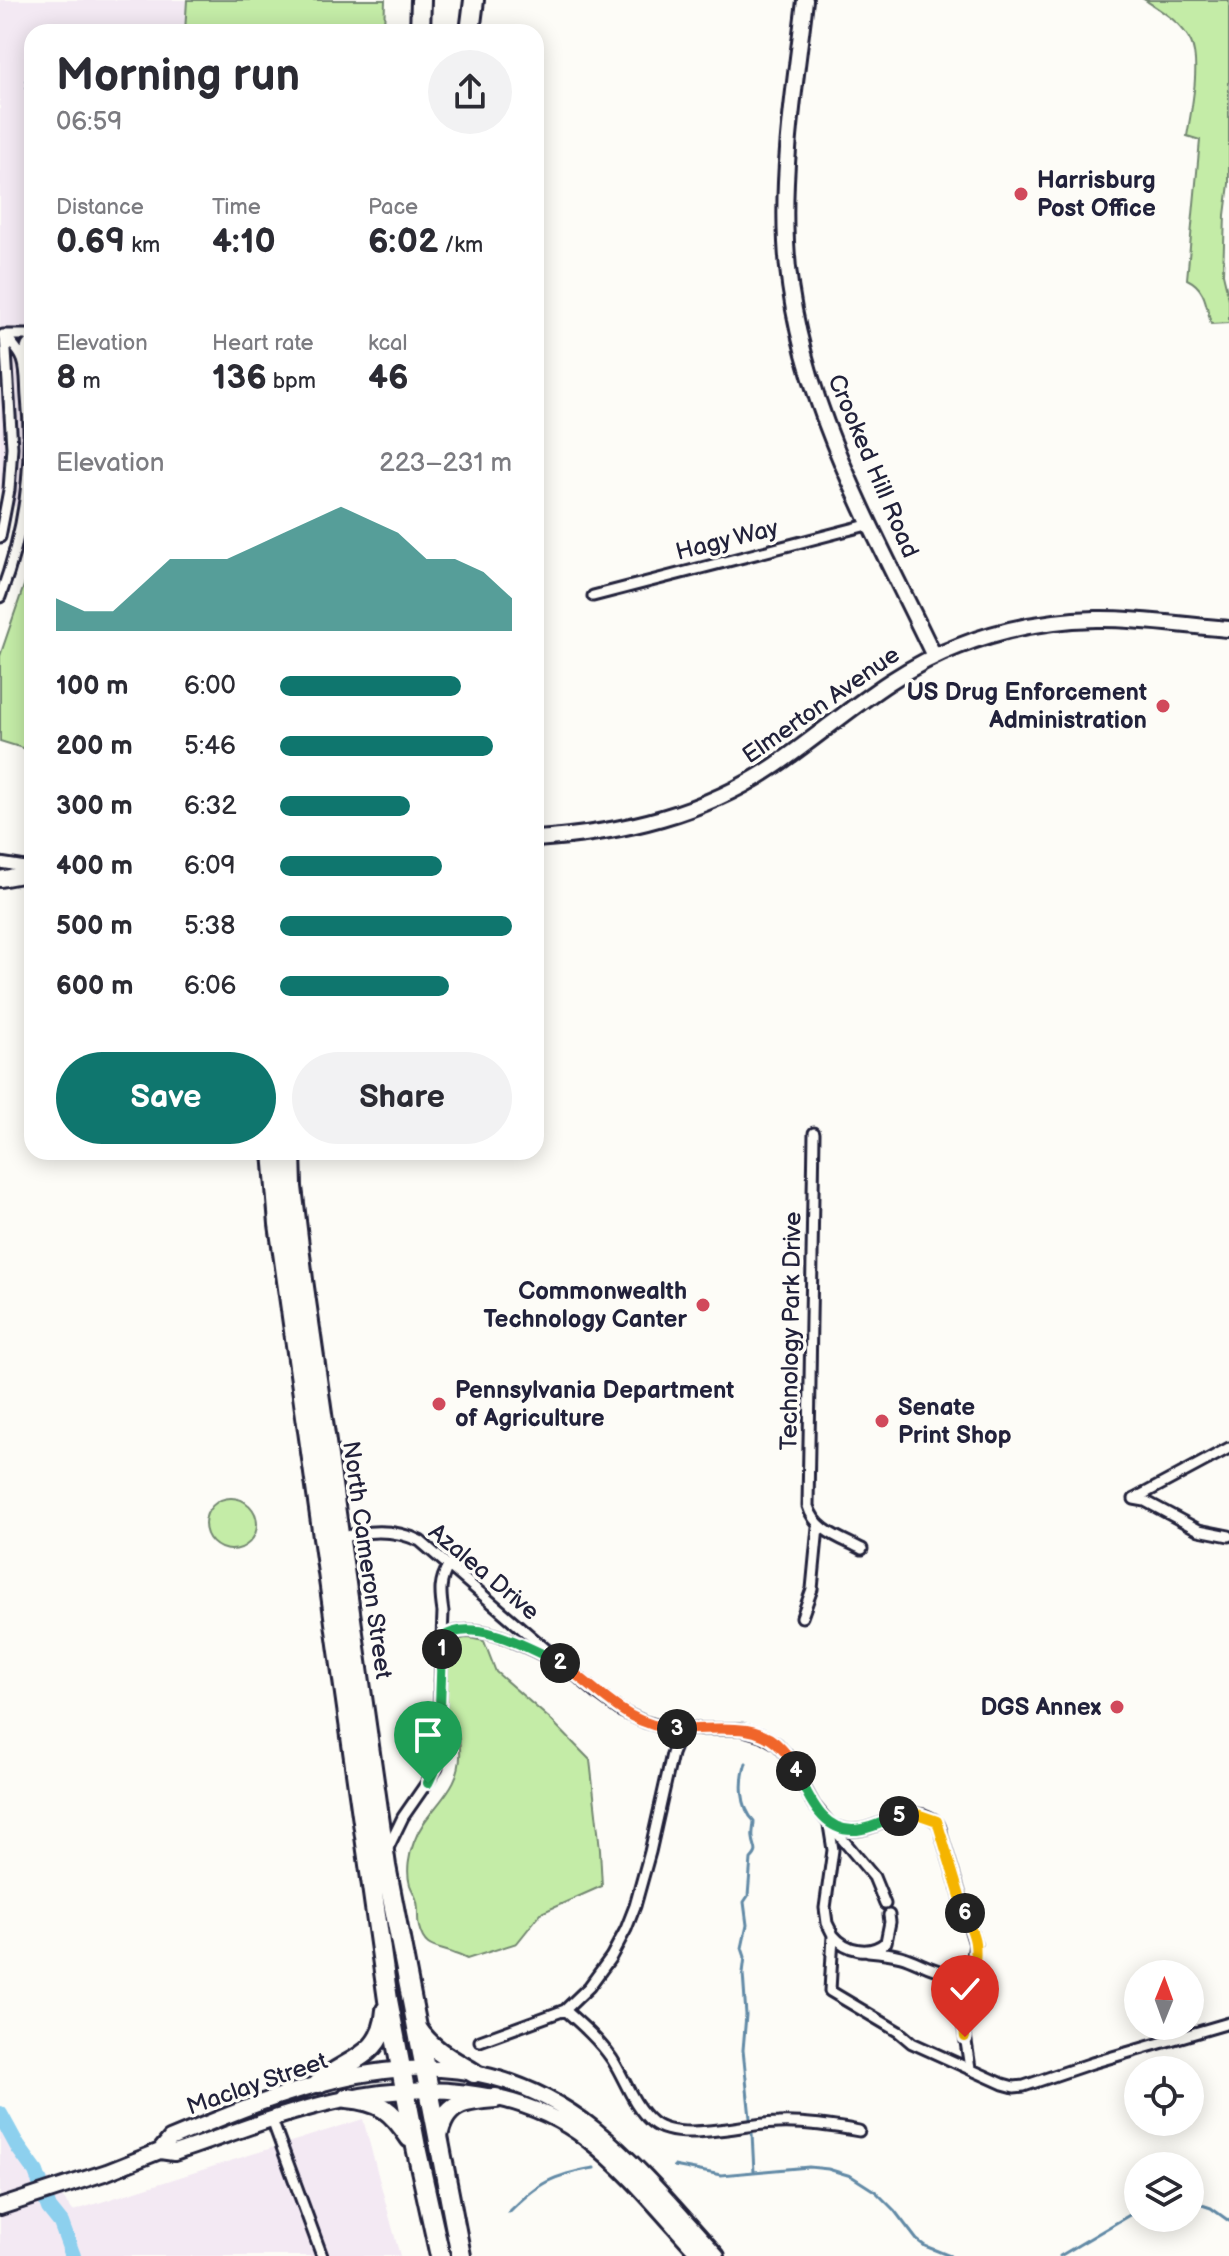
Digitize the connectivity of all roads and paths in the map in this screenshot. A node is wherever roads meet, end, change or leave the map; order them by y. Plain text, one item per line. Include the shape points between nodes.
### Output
1 (421, 0) edge
2 (461, 0) edge
3 (474, 0) edge
4 (805, 0) edge
5 (420, 24) edge
6 (460, 24) edge
7 (471, 24) edge
8 (2, 335) edge
9 (24, 336) edge
10 (24, 355) edge
11 (3, 357) edge
12 (23, 358) junction
13 (24, 369) edge
14 (24, 503) edge
15 (871, 524) junction
16 (0, 537) edge
17 (593, 596) dead end
18 (0, 597) edge
19 (1229, 629) edge
20 (934, 656) junction
21 (544, 838) edge
22 (0, 863) edge
23 (24, 868) edge
24 (24, 872) edge
25 (0, 879) edge
26 (814, 1133) dead end
27 (274, 1160) edge
28 (291, 1160) edge
29 (1229, 1448) edge
30 (818, 1527) junction
31 (1229, 1536) edge
32 (328, 1539) junction
33 (862, 1549) dead end
34 (449, 1565) junction
35 (802, 1617) dead end
36 (442, 1638) junction
37 (563, 1664) junction
38 (688, 1730) junction
39 (829, 1825) junction
40 (386, 1866) junction
41 (885, 1904) dead end
42 (889, 1915) dead end
43 (833, 1935) junction
44 (868, 1951) junction
45 (974, 1960) junction
46 (388, 2000) junction
47 (565, 2010) junction
48 (1229, 2023) edge
49 (415, 2025) junction
50 (480, 2041) dead end
51 (970, 2068) junction
52 (423, 2069) junction
53 (400, 2070) junction
54 (474, 2073) junction
55 (319, 2083) junction
56 (405, 2091) junction
57 (427, 2091) junction
58 (347, 2098) junction
59 (496, 2098) junction
60 (272, 2120) junction
61 (859, 2131) dead end
62 (437, 2139) junction
63 (416, 2147) junction
64 (160, 2151) junction
65 (0, 2207) edge
66 (322, 2256) edge
67 (440, 2256) edge
68 (461, 2256) edge
69 (701, 2256) edge
70 (717, 2256) edge

1 - 5 highway
2 - 6 highway
3 - 7 highway
4 - 15 main road, Crooked Hill Road via 786,175 790,286 815,395
8 - 9 street
8 - 11 street
8 - 12 street
10 - 12 street
11 - 16 street via 12,447
12 - 13 street
14 - 18 street
15 - 17 street, Hagy Way
15 - 20 main road, Crooked Hill Road
19 - 20 main road, Elmerton Avenue via 1114,619 1062,621 1006,631
20 - 21 main road, Elmerton Avenue via 892,679 778,764 717,799 641,825
22 - 23 street
24 - 25 main road
26 - 30 street, Technology Park Drive via 808,1506
27 - 32 highway, North Cameron Street via 280,1237
28 - 32 highway, North Cameron Street
29 - 31 street via 1134,1499 1199,1530
30 - 33 street
30 - 35 street, Technology Park Drive via 812,1589
32 - 34 street, Azalea Drive via 377,1531 403,1534
32 - 40 highway, North Cameron Street
32 - 46 highway, North Cameron Street
34 - 36 street via 441,1580
34 - 37 street, Azalea Drive
36 - 37 street via 455,1630 486,1633
36 - 40 street via 437,1768 397,1827
37 - 38 street, Azalea Drive via 632,1718
38 - 39 street, Azalea Drive via 741,1729 777,1744
38 - 47 street via 668,1766 650,1852 626,1929 595,1981
39 - 41 street, Azalea Drive via 870,1871
39 - 43 street via 833,1850 826,1918
39 - 45 street via 858,1830 911,1813 937,1821 974,1937
40 - 49 highway, North Cameron Street
42 - 44 street via 886,1942
43 - 44 street via 844,1945
43 - 51 street via 830,1991 912,2043
44 - 45 street via 944,1972 964,1969
45 - 51 street via 963,2022
46 - 53 highway, North Cameron Street
46 - 55 highway via 372,2048
47 - 50 street
47 - 61 street via 600,2043 644,2114 663,2129 688,2132 779,2123
48 - 51 street via 1024,2086 1003,2084
49 - 52 highway, North Cameron Street
49 - 54 highway via 438,2052
52 - 53 main road, Maclay Street
52 - 54 main road, Maclay Street
52 - 57 highway, North Cameron Street
53 - 55 main road, Maclay Street
53 - 56 highway, North Cameron Street
54 - 70 main road, Maclay Street via 540,2094 593,2128
55 - 64 main road, Maclay Street via 170,2139
56 - 57 main road, Maclay Street
56 - 58 main road, Maclay Street
56 - 63 highway, North Cameron Street
57 - 59 main road, Maclay Street
57 - 62 highway, North Cameron Street
58 - 60 main road, Maclay Street
58 - 63 highway via 384,2108
59 - 62 highway via 451,2109
59 - 69 main road, Maclay Street via 547,2114 586,2138
60 - 64 main road, Maclay Street via 174,2153
60 - 66 street
62 - 68 highway, North Cameron Street
63 - 67 highway, North Cameron Street
64 - 65 main road, Maclay Street

